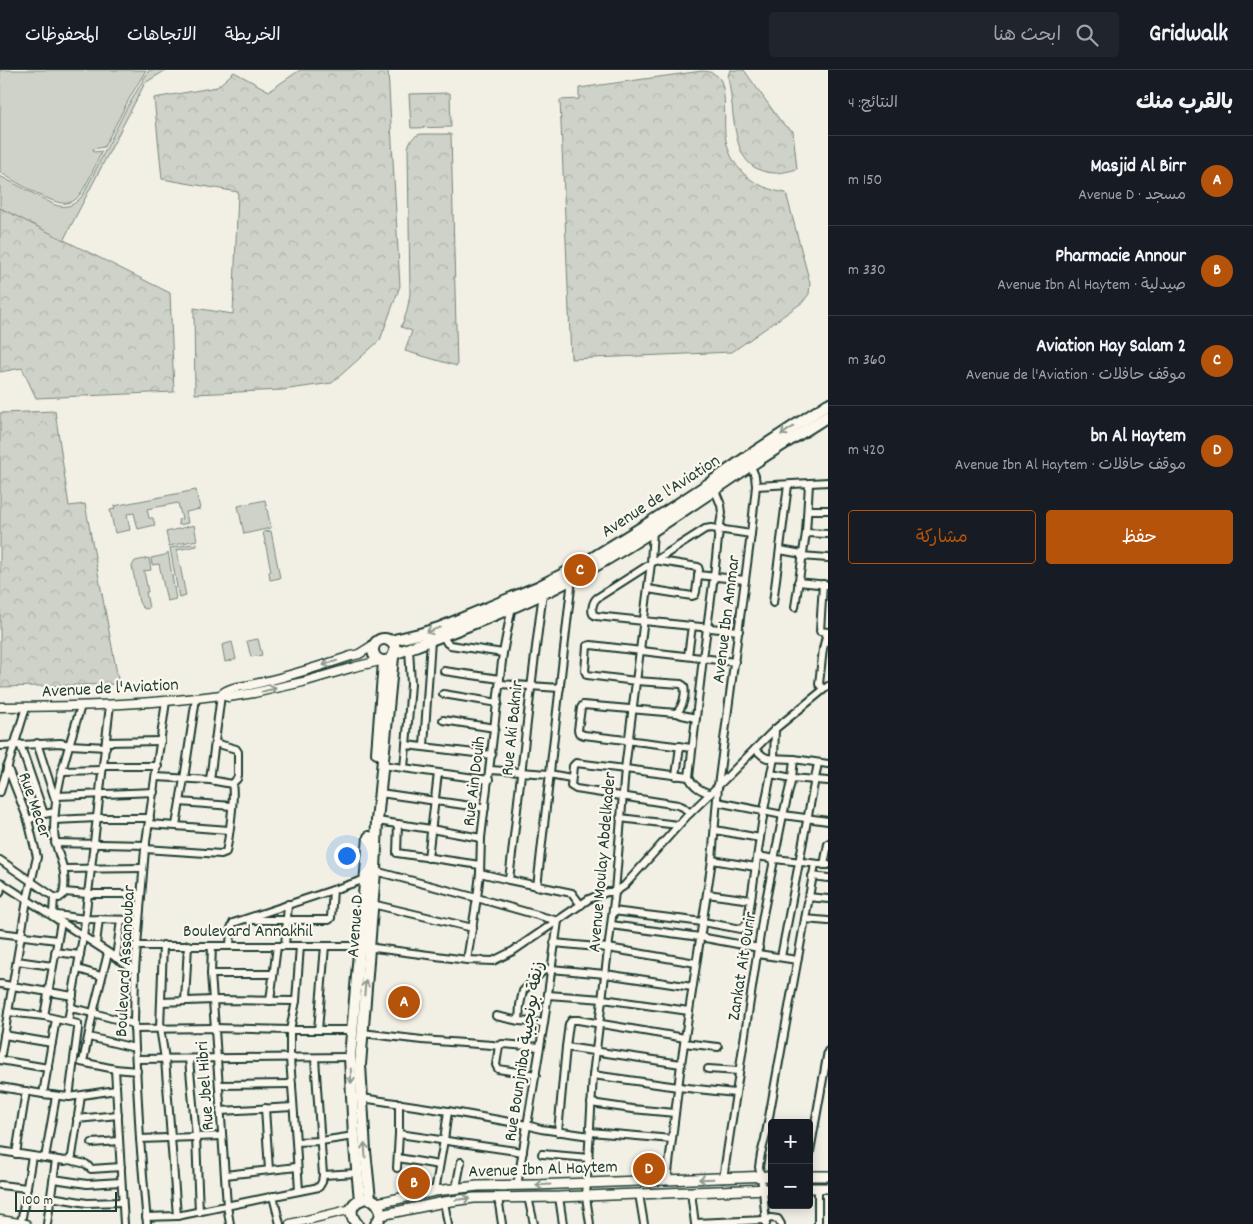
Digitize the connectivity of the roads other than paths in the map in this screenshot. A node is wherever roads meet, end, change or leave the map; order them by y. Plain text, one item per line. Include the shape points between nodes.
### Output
1 (828, 404) edge
2 (828, 416) edge
3 (749, 461) junction
4 (828, 482) edge
5 (809, 484) junction
6 (788, 485) junction
7 (713, 486) junction
8 (756, 486) junction
9 (808, 510) junction
10 (828, 510) edge
11 (653, 530) junction
12 (719, 530) junction
13 (806, 533) junction
14 (751, 534) junction
15 (828, 534) edge
16 (780, 550) junction
17 (802, 555) junction
18 (828, 558) edge
19 (653, 562) junction
20 (698, 575) junction
21 (714, 576) junction
22 (572, 579) junction
23 (745, 580) junction
24 (798, 582) junction
25 (825, 584) edge
26 (648, 589) junction
27 (543, 593) junction
28 (773, 603) dead end
29 (512, 606) junction
30 (795, 607) dead end
31 (644, 621) junction
32 (692, 626) junction
33 (707, 627) junction
34 (739, 631) junction
35 (827, 632) edge
36 (443, 636) junction
37 (431, 640) junction
38 (390, 641) junction
39 (374, 644) junction
40 (409, 648) junction
41 (639, 651) junction
42 (503, 653) junction
43 (688, 656) junction
44 (388, 658) junction
45 (703, 658) junction
46 (735, 662) junction
47 (444, 670) dead end
48 (636, 680) junction
49 (500, 681) junction
50 (530, 686) junction
51 (560, 688) junction
52 (826, 688) edge
53 (443, 694) dead end
54 (221, 695) junction
55 (196, 698) junction
56 (166, 701) junction
57 (498, 703) junction
58 (110, 705) junction
59 (81, 706) junction
60 (0, 707) edge
61 (26, 707) junction
62 (632, 709) junction
63 (677, 713) junction
64 (696, 718) junction
65 (443, 720) dead end
66 (495, 728) junction
67 (775, 729) junction
68 (629, 739) junction
69 (161, 742) junction
70 (37, 743) junction
71 (215, 743) junction
72 (17, 745) junction
73 (70, 745) junction
74 (106, 745) junction
75 (406, 745) junction
76 (0, 746) edge
77 (424, 746) junction
78 (680, 746) junction
79 (692, 748) junction
80 (755, 749) junction
81 (492, 755) junction
82 (774, 758) junction
83 (794, 759) junction
84 (818, 763) junction
85 (828, 764) edge
86 (382, 765) junction
87 (7, 766) junction
88 (158, 766) junction
89 (103, 768) junction
90 (404, 768) junction
91 (625, 768) junction
92 (490, 770) junction
93 (63, 771) junction
94 (438, 773) junction
95 (522, 773) junction
96 (549, 774) junction
97 (771, 774) junction
98 (676, 776) junction
99 (156, 777) junction
100 (689, 777) junction
101 (184, 778) junction
102 (571, 778) junction
103 (792, 778) junction
104 (815, 779) junction
105 (210, 780) junction
106 (488, 780) junction
107 (828, 781) edge
108 (232, 784) junction
109 (718, 786) junction
110 (0, 792) edge
111 (154, 792) junction
112 (380, 793) junction
113 (100, 794) junction
114 (710, 794) junction
115 (622, 796) junction
116 (56, 798) junction
117 (435, 801) junction
118 (180, 802) junction
119 (717, 802) junction
120 (232, 806) junction
121 (485, 808) junction
122 (764, 810) junction
123 (55, 812) junction
124 (690, 813) junction
125 (44, 814) junction
126 (783, 815) junction
127 (97, 818) junction
128 (620, 818) junction
129 (808, 818) junction
130 (28, 820) junction
131 (55, 820) junction
132 (149, 821) junction
133 (828, 821) edge
134 (377, 822) junction
135 (398, 824) junction
136 (176, 825) junction
137 (678, 825) junction
138 (432, 829) junction
139 (229, 830) junction
140 (715, 830) junction
141 (481, 838) junction
142 (760, 838) junction
143 (55, 842) junction
144 (94, 844) junction
145 (828, 844) edge
146 (145, 847) junction
147 (758, 856) junction
148 (428, 858) junction
149 (775, 859) junction
150 (0, 860) edge
151 (712, 860) junction
152 (799, 862) junction
153 (815, 864) junction
154 (480, 865) junction
155 (826, 865) edge
156 (756, 867) junction
157 (91, 868) junction
158 (143, 868) junction
159 (64, 869) junction
160 (375, 871) junction
161 (480, 873) junction
162 (812, 876) junction
163 (828, 878) edge
164 (366, 879) junction
165 (509, 880) junction
166 (32, 881) junction
167 (1, 883) edge
168 (537, 887) junction
169 (333, 890) junction
170 (64, 892) junction
171 (615, 892) junction
172 (0, 893) edge
173 (88, 894) junction
174 (141, 894) junction
175 (707, 894) junction
176 (54, 897) junction
177 (808, 897) junction
178 (477, 898) junction
179 (828, 899) edge
180 (27, 900) junction
181 (751, 900) junction
182 (288, 904) junction
183 (372, 904) junction
184 (581, 905) junction
185 (613, 911) junction
186 (50, 914) junction
187 (85, 919) junction
188 (99, 919) junction
189 (804, 919) junction
190 (121, 920) junction
191 (139, 920) junction
192 (246, 920) junction
193 (287, 920) junction
194 (558, 921) junction
195 (828, 921) edge
196 (61, 922) junction
197 (703, 922) junction
198 (611, 925) junction
199 (473, 928) junction
200 (0, 933) edge
201 (22, 936) junction
202 (83, 937) junction
203 (700, 937) junction
204 (57, 940) junction
205 (554, 942) junction
206 (96, 944) junction
207 (162, 945) junction
208 (188, 945) junction
209 (136, 946) junction
210 (212, 946) junction
211 (230, 946) junction
212 (281, 946) junction
213 (300, 946) junction
214 (325, 946) junction
215 (364, 946) junction
216 (608, 948) junction
217 (758, 951) junction
218 (55, 952) junction
219 (108, 952) junction
220 (80, 955) junction
221 (781, 957) junction
222 (116, 958) junction
223 (467, 960) junction
224 (797, 960) junction
225 (17, 961) junction
226 (696, 963) junction
227 (52, 966) junction
228 (78, 970) junction
229 (135, 970) junction
230 (551, 970) junction
231 (211, 974) junction
232 (273, 974) junction
233 (605, 974) junction
234 (101, 976) junction
235 (0, 984) edge
236 (13, 986) junction
237 (692, 987) junction
238 (48, 992) junction
239 (548, 995) junction
240 (73, 996) junction
241 (603, 999) junction
242 (213, 1000) junction
243 (185, 1001) junction
244 (270, 1001) junction
245 (296, 1001) junction
246 (161, 1002) junction
247 (71, 1008) junction
248 (690, 1011) junction
249 (8, 1012) junction
250 (93, 1013) junction
251 (44, 1016) junction
252 (496, 1016) dead end
253 (56, 1019) junction
254 (68, 1021) junction
255 (519, 1021) junction
256 (544, 1023) junction
257 (600, 1024) junction
258 (134, 1026) junction
259 (160, 1028) junction
260 (215, 1028) junction
261 (290, 1030) junction
262 (318, 1030) junction
263 (357, 1032) junction
264 (4, 1035) junction
265 (89, 1037) junction
266 (685, 1041) junction
267 (52, 1043) junction
268 (2, 1044) edge
269 (499, 1046) junction
270 (566, 1046) junction
271 (540, 1047) junction
272 (718, 1047) dead end
273 (135, 1048) junction
274 (596, 1051) junction
275 (828, 1051) edge
276 (350, 1057) junction
277 (290, 1058) junction
278 (315, 1058) junction
279 (136, 1059) junction
280 (165, 1059) junction
281 (189, 1059) junction
282 (216, 1059) junction
283 (0, 1060) edge
284 (74, 1061) junction
285 (84, 1062) junction
286 (681, 1064) junction
287 (48, 1068) junction
288 (115, 1069) junction
289 (708, 1069) dead end
290 (137, 1071) junction
291 (739, 1071) junction
292 (536, 1075) junction
293 (593, 1075) junction
294 (219, 1084) junction
295 (292, 1084) junction
296 (0, 1087) edge
297 (678, 1087) junction
298 (116, 1090) junction
299 (26, 1091) junction
300 (736, 1093) junction
301 (43, 1094) junction
302 (56, 1096) junction
303 (81, 1096) junction
304 (69, 1097) junction
305 (362, 1098) junction
306 (399, 1103) junction
307 (591, 1103) junction
308 (293, 1107) junction
309 (265, 1108) junction
310 (220, 1110) junction
311 (448, 1111) junction
312 (674, 1113) junction
313 (118, 1116) junction
314 (77, 1119) junction
315 (771, 1119) edge
316 (527, 1126) junction
317 (813, 1129) edge
318 (558, 1132) junction
319 (399, 1134) junction
320 (590, 1134) junction
321 (196, 1136) junction
322 (222, 1136) junction
323 (354, 1136) junction
324 (172, 1137) junction
325 (140, 1139) junction
326 (672, 1139) junction
327 (768, 1139) edge
328 (444, 1140) junction
329 (321, 1141) junction
330 (119, 1142) junction
331 (296, 1142) junction
332 (92, 1143) dead end
333 (0, 1151) edge
334 (523, 1152) junction
335 (16, 1154) junction
336 (542, 1154) dead end
337 (32, 1156) junction
338 (45, 1158) junction
339 (398, 1158) junction
340 (588, 1158) junction
341 (56, 1160) junction
342 (69, 1160) junction
343 (461, 1162) dead end
344 (439, 1165) junction
345 (120, 1167) junction
346 (298, 1167) junction
347 (396, 1168) dead end
348 (270, 1170) junction
349 (357, 1173) junction
350 (225, 1174) junction
351 (323, 1175) junction
352 (760, 1176) junction
353 (768, 1176) edge
354 (813, 1176) edge
355 (828, 1176) edge
356 (722, 1179) junction
357 (54, 1180) junction
358 (667, 1181) junction
359 (121, 1182) junction
360 (586, 1183) junction
361 (0, 1185) edge
362 (518, 1186) junction
363 (27, 1188) junction
364 (456, 1188) junction
365 (814, 1188) edge
366 (828, 1188) edge
367 (768, 1189) edge
368 (298, 1191) junction
369 (435, 1191) junction
370 (691, 1192) junction
371 (639, 1194) junction
372 (273, 1196) junction
373 (51, 1197) junction
374 (498, 1197) junction
375 (559, 1197) junction
376 (586, 1197) junction
377 (528, 1198) junction
378 (369, 1200) junction
379 (122, 1202) junction
380 (444, 1202) junction
381 (228, 1206) junction
382 (352, 1209) junction
383 (200, 1212) junction
384 (177, 1216) junction
385 (0, 1220) edge
386 (147, 1220) edge
387 (378, 1220) edge
388 (766, 1222) edge
389 (21, 1223) edge
390 (353, 1223) edge
391 (695, 1223) edge
392 (26, 1224) edge
393 (47, 1224) edge
394 (124, 1224) edge
395 (230, 1224) edge
396 (280, 1224) edge
397 (290, 1224) edge
398 (448, 1224) edge
399 (502, 1224) edge
400 (534, 1224) edge
401 (563, 1224) edge
402 (590, 1224) edge
403 (644, 1224) edge
404 (781, 1224) edge
405 (818, 1224) edge

1 -> 3 main road, Avenue de l'Aviation
2 - 3 main road, Avenue de l'Aviation
3 - 7 main road, Avenue de l'Aviation
3 - 8 street, Avenue Ibn Ammar
4 - 5 street
5 - 6 street
5 - 9 street
6 - 8 street
6 - 16 street
7 - 11 main road, Avenue de l'Aviation
7 - 12 street via 722,508
7 -> 38 main road, Avenue de l'Aviation via 540,586 439,628
8 - 14 street, Avenue Ibn Ammar
9 - 10 street
9 - 13 street
11 - 19 street, Avenue Moulay Abdelkader
11 - 22 main road, Avenue de l'Aviation
12 - 14 street
12 - 19 street via 705,529
12 - 21 street
13 - 15 street
13 - 17 street
14 - 23 street, Avenue Ibn Ammar
16 - 17 street
16 - 28 street
17 - 18 street
17 - 24 street
19 - 20 street via 696,566
19 - 26 street, Avenue Moulay Abdelkader
19 - 31 street via 597,598 592,612 594,615
20 - 21 street
20 - 26 street via 695,595
21 - 23 street
21 - 33 street
22 - 27 main road, Avenue de l'Aviation
22 - 51 street
23 - 34 street, Avenue Ibn Ammar
24 - 25 street
24 - 30 street
25 - 35 street via 820,631
26 - 31 street, Avenue Moulay Abdelkader
27 - 29 main road, Avenue de l'Aviation
27 - 50 street, Rue Aki Baknir
29 - 36 main road, Avenue de l'Aviation
29 - 42 street, Rue Ain Douih
31 - 32 street
31 - 41 street, Avenue Moulay Abdelkader
32 - 33 street
32 - 43 street
33 - 34 street
33 - 45 street
34 - 46 street, Avenue Ibn Ammar
35 - 52 street via 819,684
36 - 37 main road, Avenue de l'Aviation
36 - 42 street via 450,645
37 - 40 main road, Avenue de l'Aviation
37 - 77 street
38 - 39 main road via 384,639
38 - 44 main road via 394,647
39 - 44 main road via 374,657
39 -> 54 street, Avenue de l'Aviation via 359,654 226,690
40 - 44 main road, Avenue de l'Aviation
40 - 75 street via 411,684
41 - 43 street
41 - 48 street, Avenue Moulay Abdelkader
41 - 48 street via 591,644 587,648 587,675
42 - 49 street, Rue Ain Douih
43 - 45 street
54 -> 44 street, Avenue de l'Aviation via 254,693
44 - 86 main road, Avenue D
44 - 164 main road, Avenue D
45 - 46 street
45 - 64 street
46 - 109 street, Avenue Ibn Ammar
47 - 49 street
48 - 62 street, Avenue Moulay Abdelkader
48 - 63 street via 684,686 682,705
49 - 50 street
49 - 57 street, Rue Ain Douih
50 - 51 street
50 - 95 street, Rue Aki Baknir
51 - 96 street
52 - 67 street
53 - 57 street
54 - 55 street, Avenue de l'Aviation
54 - 71 street
55 - 56 street, Avenue de l'Aviation
55 - 101 street
56 - 58 street, Avenue de l'Aviation
56 - 69 street, Boulevard Assanoubar
57 - 66 street, Rue Ain Douih
58 - 59 street, Avenue de l'Aviation
58 - 74 street
59 - 61 street, Avenue de l'Aviation
59 - 73 street
60 - 61 street, Avenue de l'Aviation
61 - 72 street
62 - 63 street
62 - 68 street, Avenue Moulay Abdelkader
62 - 68 street via 584,705 578,730 584,735
63 - 64 street
64 - 79 street
65 - 66 street
66 - 81 street, Rue Ain Douih
67 - 80 street
67 - 82 street
68 - 78 street
68 - 91 street, Avenue Moulay Abdelkader
69 - 74 street
69 - 88 street, Boulevard Assanoubar
70 - 72 street
70 - 73 street
70 - 116 street
71 - 105 street
71 - 108 street via 236,748 238,752 238,776
72 - 76 street
72 - 87 street
72 - 125 street
73 - 74 street
73 - 93 street
74 - 89 street
75 - 77 street
75 - 90 street
77 - 81 street
78 - 79 street
78 - 98 street
79 - 100 street
80 - 82 street via 767,758
80 - 109 street
81 - 92 street, Rue Ain Douih
82 - 83 street
82 - 97 street
83 - 84 street
83 - 103 street, Zankat Ait Ourir
84 - 85 street
84 - 104 street
86 - 90 street
86 - 112 main road, Avenue D
87 - 110 street
87 - 130 street, Rue Mecer
88 - 89 street
88 - 99 street, Boulevard Assanoubar
89 - 93 street
89 - 113 street
90 - 94 street
91 - 98 street
91 - 102 street via 578,763 574,765
91 - 115 street, Avenue Moulay Abdelkader
92 - 95 street
92 - 106 street, Rue Ain Douih
93 - 116 street
94 - 106 street
94 - 117 street
95 - 96 street
95 - 165 street, Rue Aki Baknir
96 - 102 street
96 - 168 street
97 - 103 street
97 - 122 street
98 - 100 street
99 - 101 street
99 - 111 street, Boulevard Assanoubar
100 - 114 street via 697,788
101 - 105 street
101 - 118 street
102 - 115 street via 574,789
103 - 104 street
103 - 126 street, Zankat Ait Ourir
104 - 107 street
104 - 129 street
105 - 108 street
106 - 121 street, Rue Ain Douih
108 - 120 street
109 - 114 street
109 - 119 street, Avenue Ibn Ammar
111 - 113 street
111 - 132 street, Boulevard Assanoubar
112 - 117 street
112 - 134 main road, Avenue D
113 - 116 street
113 - 127 street
114 - 124 street
115 - 124 street via 678,805
115 - 128 street, Avenue Moulay Abdelkader
116 - 123 street
117 - 121 street
117 - 138 street
118 - 120 street
118 - 136 street
119 - 122 street
119 - 140 street, Avenue Ibn Ammar
120 - 139 street
121 - 141 street, Rue Ain Douih
122 - 126 street
122 - 142 street
123 - 125 street
123 - 131 street
124 - 137 street
125 - 130 street
126 - 129 street
126 - 149 street, Zankat Ait Ourir
127 - 131 street
127 - 132 street
127 - 144 street
128 - 137 street
128 - 171 street, Avenue Moulay Abdelkader
129 - 133 street
129 - 152 street
130 - 166 street, Rue Mecer via 37,857
131 - 143 street
132 - 136 street
132 - 146 street, Boulevard Assanoubar
134 - 135 street
134 - 160 main road, Avenue D
135 - 138 street
135 - 148 street via 396,853
136 - 139 street
137 - 171 street via 630,880
138 - 141 street
138 - 148 street
139 - 146 street via 223,854
140 - 142 street
140 - 151 street, Avenue Ibn Ammar
141 - 154 street, Rue Ain Douih
142 - 147 street
143 - 144 street
143 - 159 street
144 - 146 street
144 - 157 street
145 - 155 street
146 - 158 street, Boulevard Assanoubar
147 - 149 street
147 - 156 street
148 - 154 street
149 - 152 street
149 - 217 street, Zankat Ait Ourir
150 - 166 street
151 - 156 street
151 - 175 street, Avenue Ibn Ammar
152 - 153 street
152 - 221 street
153 - 155 street
153 - 162 street
154 - 161 street, Rue Ain Douih
156 - 181 street
157 - 158 street
157 - 159 street
157 - 173 street
158 - 174 street, Boulevard Assanoubar
159 - 170 street
160 - 178 street
160 - 183 main road, Avenue D
161 - 165 street
161 - 178 street, Rue Ain Douih
162 - 163 street
162 - 177 street
164 - 169 street
164 - 215 main road, Avenue D
165 - 168 street
166 - 176 street
166 - 180 street, Rue Mecer
167 - 172 street
167 - 180 street
168 - 184 street via 572,893
169 - 182 street
169 - 193 street via 330,920
170 - 173 street
170 - 176 street via 61,897
171 - 184 street, Boulevard Annakhil via 607,892
171 - 185 street, Avenue Moulay Abdelkader
173 - 174 street
173 - 187 street
174 - 191 street, Boulevard Assanoubar
175 - 181 street
175 - 197 street, Avenue Ibn Ammar
176 - 186 street
177 - 179 street
177 - 189 street
178 - 194 street
178 - 199 street, Rue Ain Douih
180 - 186 street
180 - 201 street, Rue Mecer
181 - 197 street via 748,920 742,929
182 - 192 street
182 - 193 street
183 - 199 street
183 - 215 main road, Avenue D
184 - 194 street, Boulevard Annakhil
185 - 197 street
185 - 198 street, Avenue Moulay Abdelkader
186 - 187 street
186 - 196 street
187 - 188 street
187 - 202 street
188 - 190 street
188 - 206 street
189 - 195 street
189 - 224 street
190 - 191 street
190 - 222 street
191 - 209 street, Boulevard Assanoubar
192 - 193 street
192 - 211 street via 232,925
193 - 212 street
194 - 205 street, Rue Bounjniba زنقة بونجيبة
194 - 223 street, Boulevard Annakhil via 497,960
196 - 202 street
196 - 204 street
197 - 203 street, Avenue Ibn Ammar
198 - 203 street
198 - 216 street, Avenue Moulay Abdelkader
199 - 223 street, Rue Ain Douih
200 - 201 street
201 - 204 street
201 - 225 street, Rue Mecer
202 - 206 street
202 - 220 street
203 - 217 street
203 - 226 street, Avenue Ibn Ammar
204 - 218 street
205 - 216 street
205 - 230 street, Rue Bounjniba زنقة بونجيبة
206 - 219 street
207 - 208 street, Boulevard Annakhil
207 - 209 street, Boulevard Annakhil
207 - 246 street
208 - 210 street, Boulevard Annakhil
208 - 243 street
209 - 229 street, Boulevard Assanoubar
210 - 211 street, Boulevard Annakhil
210 - 231 street, Rue Jbel Hibri
211 - 212 street, Boulevard Annakhil
212 - 213 street, Boulevard Annakhil
212 - 232 street
213 - 214 street, Boulevard Annakhil
213 - 245 street
214 - 215 street, Boulevard Annakhil
214 - 262 street
215 - 223 street, Boulevard Annakhil
215 - 263 main road, Avenue D
216 - 226 street
216 - 233 street, Avenue Moulay Abdelkader
217 - 221 street
217 - 291 street, Zankat Ait Ourir
218 - 220 street
218 - 227 street
219 - 222 street
219 - 234 street
220 - 228 street
221 - 224 street
222 - 229 street
224 - 315 street
225 - 227 street
225 - 236 street, Rue Mecer
226 - 237 street, Avenue Ibn Ammar
227 - 238 street
228 - 234 street
228 - 240 street
229 - 258 street, Boulevard Assanoubar
230 - 233 street
230 - 239 street, Rue Bounjniba زنقة بونجيبة
230 - 255 street via 544,970 523,991
231 - 232 street
231 - 242 street, Rue Jbel Hibri
232 - 244 street
233 - 237 street
233 - 241 street, Avenue Moulay Abdelkader
234 - 250 street
235 - 236 street
236 - 238 street
236 - 249 street, Rue Mecer
237 - 248 street, Avenue Ibn Ammar
238 - 240 street
238 - 251 street
239 - 241 street
239 - 256 street, Rue Bounjniba زنقة بونجيبة
240 - 247 street
241 - 248 street
241 - 257 street, Avenue Moulay Abdelkader
242 - 243 street
242 - 244 street
242 - 260 street, Rue Jbel Hibri
243 - 246 street
244 - 245 street
245 - 261 street
246 - 259 street
247 - 250 street
247 - 254 street
248 - 266 street, Avenue Ibn Ammar
249 - 251 street
249 - 264 street, Rue Mecer
250 - 258 street
250 - 265 street
251 - 253 street
252 - 255 street
253 - 254 street
253 - 267 street
254 - 284 street via 78,1024
255 - 256 street
256 - 271 street, Rue Bounjniba زنقة بونجيبة
257 - 266 street
257 - 270 street via 572,1020
257 - 274 street, Avenue Moulay Abdelkader
258 - 259 street
258 - 273 street, Boulevard Assanoubar
259 - 260 street
259 - 280 street
260 - 261 street
260 - 282 street, Rue Jbel Hibri
261 - 262 street
261 - 277 street
262 - 263 street
263 - 269 street
263 - 276 main road, Avenue D
263 - 305 main road, Avenue D
264 - 267 street
264 - 268 street, Rue Mecer
265 - 273 street
265 - 285 street
266 - 272 street
266 - 286 street, Avenue Ibn Ammar
267 - 287 street
268 - 283 street, Rue Mecer
269 - 271 street
269 - 292 street via 498,1069
270 - 274 street
270 - 318 street
271 - 292 street, Rue Bounjniba زنقة بونجيبة
273 - 279 street, Boulevard Assanoubar
274 - 286 street
274 - 293 street, Avenue Moulay Abdelkader
275 - 317 street
276 - 278 street
276 -> 323 main road, Avenue D
277 - 278 street
277 - 282 street
277 - 295 street
278 - 329 street
279 - 280 street
279 - 290 street, Boulevard Assanoubar
280 - 281 street
280 - 324 street
281 - 282 street
281 - 321 street
282 - 294 street, Rue Jbel Hibri
283 - 287 street
284 - 285 street
284 - 304 street
285 - 288 street
286 - 297 street, Avenue Ibn Ammar
287 - 301 street
288 - 290 street
288 - 298 street
289 - 291 street
290 - 325 street, Boulevard Assanoubar
291 - 300 street, Zankat Ait Ourir
292 - 316 street, Rue Bounjniba زنقة بونجيبة
293 - 297 street
293 - 307 street, Avenue Moulay Abdelkader
294 - 295 street
294 - 310 street, Rue Jbel Hibri
295 - 308 street
296 - 299 street
297 - 300 street
297 - 312 street, Avenue Ibn Ammar
298 - 303 street
298 - 313 street
299 - 301 street
299 - 335 street
300 - 356 street, Zankat Ait Ourir
301 - 302 street
302 - 304 street
302 - 338 street
303 - 304 street
303 - 314 street
305 - 306 street
378 -> 305 main road, Avenue D
306 - 311 street
306 - 319 street
307 - 312 street
307 - 320 street, Avenue Moulay Abdelkader
308 - 309 street
308 - 331 street
309 - 310 street
309 - 348 street
310 - 322 street, Rue Jbel Hibri
311 - 316 street
311 - 328 street
312 - 326 street, Avenue Ibn Ammar
313 - 314 street
313 - 330 street
314 - 342 street
316 - 318 street
316 - 334 street, Rue Bounjniba زنقة بونجيبة
318 - 320 street
319 - 328 street
319 - 339 street
320 - 326 street
320 - 340 street, Avenue Moulay Abdelkader
321 - 322 street
321 - 324 street
321 - 383 street
322 - 350 street, Rue Jbel Hibri
323 - 329 street
323 - 349 main road, Avenue D
324 - 325 street
324 - 384 street
325 - 386 street, Boulevard Assanoubar
326 - 358 street, Avenue Ibn Ammar
327 - 352 street via 760,1161
328 - 334 street
328 - 344 street
329 - 331 street
329 - 351 street
330 - 332 street
330 - 345 street
331 - 346 street
333 - 335 street
334 - 362 street, Rue Bounjniba زنقة بونجيبة
335 - 337 street
336 - 340 street
337 - 338 street
337 - 363 street
338 - 341 street
339 - 344 street
339 - 347 street
340 - 360 street, Avenue Moulay Abdelkader
341 - 342 street
341 - 357 street
342 - 345 street via 86,1164 91,1169
343 - 364 street
344 - 369 street
345 - 359 street
346 - 348 street
346 - 368 street
348 - 350 street
349 - 351 street
349 - 378 main road, Avenue D
350 - 381 street, Rue Jbel Hibri
351 - 368 street via 319,1187
352 - 353 main road, Avenue Ibn Al Haytem
352 - 356 main road, Avenue Ibn Al Haytem
352 - 367 street
354 - 355 main road
356 -> 358 main road, Avenue Ibn Al Haytem
357 - 359 street via 87,1184
357 - 373 street
358 - 360 main road, Avenue Ibn Al Haytem
359 - 379 street
360 -> 362 main road, Avenue Ibn Al Haytem
360 - 376 street, Avenue Moulay Abdelkader
361 - 363 street
362 - 364 main road, Avenue Ibn Al Haytem
363 - 389 street
364 - 369 main road, Avenue Ibn Al Haytem
365 - 366 main road
365 - 405 street
367 - 370 main road, Avenue Ibn Al Haytem
367 - 388 street
368 - 372 street
369 - 378 main road, Avenue Ibn Al Haytem
370 - 371 main road, Avenue Ibn Al Haytem
370 - 391 street
371 - 376 main road, Avenue Ibn Al Haytem
371 - 403 street
372 - 381 street
372 - 396 street
373 - 379 street via 87,1203
373 - 393 street
374 - 377 main road, Avenue Ibn Al Haytem
380 -> 374 main road, Avenue Ibn Al Haytem
374 - 399 street
375 - 376 main road, Avenue Ibn Al Haytem
375 - 377 main road, Avenue Ibn Al Haytem
375 - 401 street
376 - 402 street, Avenue Moulay Abdelkader
377 - 400 street
378 - 382 main road via 356,1202
378 - 387 main road via 379,1207
379 - 394 street
380 - 387 main road, Avenue Ibn Al Haytem
380 - 398 street
381 - 383 street
381 - 395 street, Rue Jbel Hibri
382 - 390 main road
382 - 397 street
383 - 384 street
384 - 386 street
385 - 389 street
388 - 391 street
388 - 404 street via 776,1218
389 - 392 street

